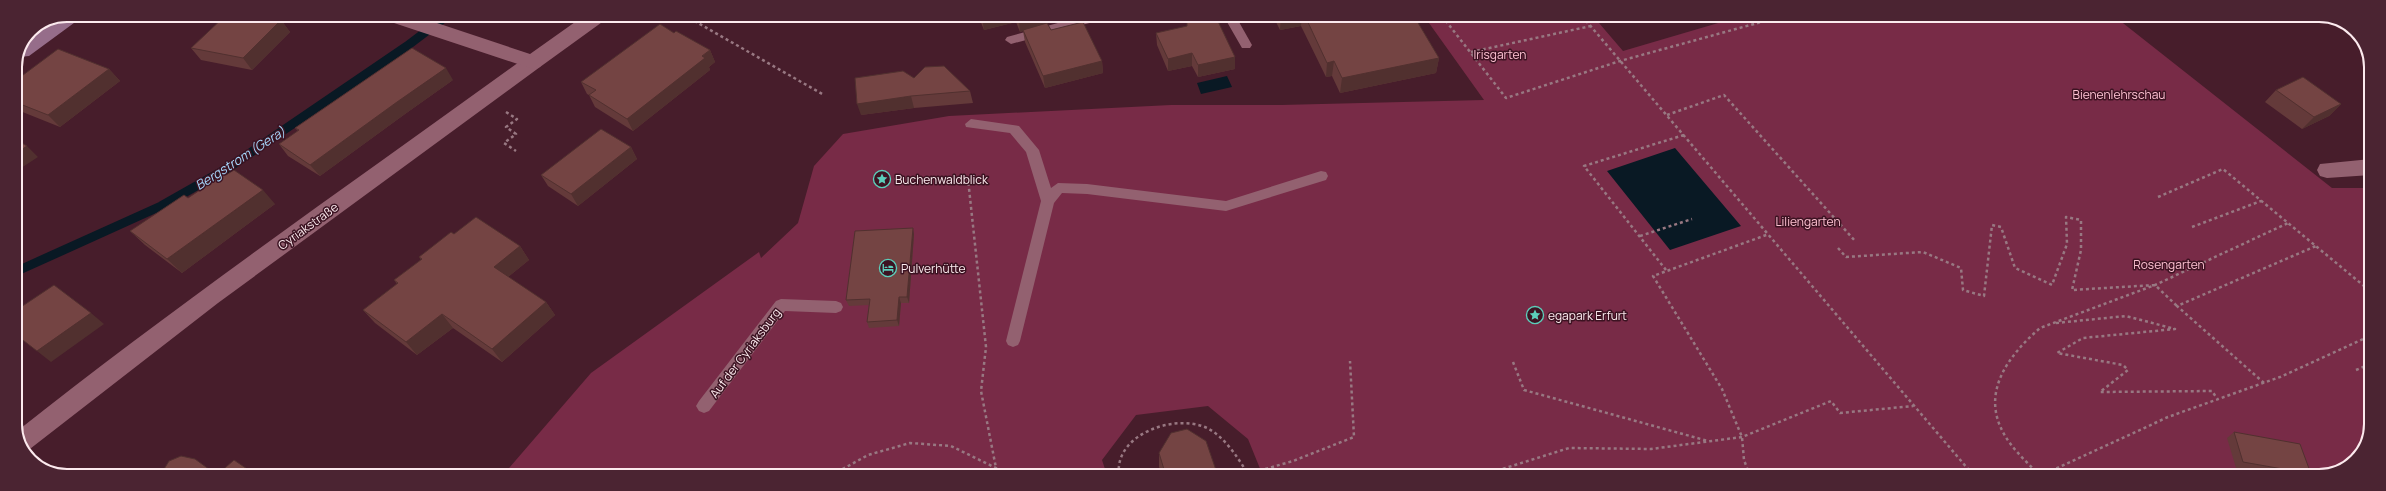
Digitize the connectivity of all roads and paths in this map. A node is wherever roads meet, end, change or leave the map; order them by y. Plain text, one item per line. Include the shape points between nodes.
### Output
1 (415, 22) edge
2 (588, 22) edge
3 (696, 22) edge
4 (1078, 22) edge
5 (1233, 22) edge
6 (1447, 22) edge
7 (1587, 22) edge
8 (1761, 22) edge
9 (60, 23) edge
10 (1591, 26) junction
11 (1011, 40) dead end
12 (1246, 45) dead end
13 (26, 48) edge
14 (1471, 52) junction
15 (1620, 61) junction
16 (532, 62) junction
17 (824, 95) dead end
18 (484, 98) junction
19 (1667, 115) junction
20 (971, 124) dead end
21 (1684, 135) junction
22 (516, 151) dead end
23 (2364, 167) edge
24 (2327, 170) dead end
25 (1321, 176) dead end
26 (882, 179) dead end
27 (2158, 197) dead end
28 (1048, 200) junction
29 (2261, 201) junction
30 (1692, 219) dead end
31 (2288, 223) junction
32 (2192, 227) dead end
33 (1769, 234) junction
34 (1640, 236) junction
35 (1856, 242) dead end
36 (2316, 246) junction
37 (1838, 248) dead end
38 (1666, 270) junction
39 (2156, 285) junction
40 (2364, 286) edge
41 (836, 306) dead end
42 (2177, 306) junction
43 (2056, 323) junction
44 (2364, 339) edge
45 (1013, 341) dead end
46 (1350, 361) dead end
47 (1513, 362) dead end
48 (2364, 367) edge
49 (2356, 370) dead end
50 (2265, 383) junction
51 (2218, 400) junction
52 (704, 406) dead end
53 (1913, 406) junction
54 (1742, 438) junction
55 (25, 440) edge
56 (1709, 442) junction
57 (996, 468) joint
58 (843, 469) edge
59 (1118, 469) edge
60 (1245, 469) edge
61 (1268, 469) edge
62 (1502, 469) edge
63 (1747, 469) edge
64 (1968, 469) edge
65 (2034, 469) edge
66 (2055, 469) edge

1 - 16 street
2 - 16 street, Cyriakstraße
3 - 17 path
4 - 11 lane
5 - 12 lane
6 - 14 path
7 - 10 path
8 - 15 path
9 - 13 main road
10 - 14 path
10 - 15 path
14 - 15 path via 1506,98
15 - 19 path
16 - 18 street, Cyriakstraße
18 - 22 path via 517,119 506,128 516,134 504,143
18 - 55 street, Cyriakstraße via 222,289 64,407
19 - 21 path
19 - 35 path via 1724,95
20 - 28 lane via 1014,129 1032,150
21 - 33 path
21 - 34 path via 1584,166
23 - 24 street
25 - 28 lane via 1226,206 1087,189 1058,188
26 - 57 path via 968,180 986,347 981,391
27 - 29 path via 2223,169
28 - 45 lane
29 - 31 path
29 - 32 path
30 - 34 path
31 - 36 path
31 - 39 path
33 - 38 path
33 - 53 path
34 - 38 path
36 - 40 path
36 - 42 path
37 - 39 path via 1846,256 1923,252 1961,268 1964,290 1984,296 1992,225 2001,227 2015,268 2052,284 2067,244 2066,217 2081,220 2081,250 2072,290
38 - 54 path via 1653,276 1722,389
39 - 42 path
39 - 43 path
41 - 52 lane, Auf der Cyriaksburg via 781,305
42 - 50 path
43 - 51 path via 2126,316 2175,329 2083,338 2057,353 2123,365 2128,370 2100,392 2212,391
43 - 65 path via 2040,328 2011,355 1994,392 1994,404 2004,433
44 - 50 path
46 - 61 path via 1354,437
47 - 56 path via 1524,390
48 - 49 path
50 - 51 path
51 - 66 path via 2147,426
53 - 54 path via 1840,413 1831,401
53 - 64 path
54 - 56 path
54 - 63 path
56 - 62 path via 1651,449 1569,448
57 - 58 path via 951,446 910,443 868,455
59 - 60 path via 1124,449 1138,436 1154,429 1177,425 1201,426 1228,445

